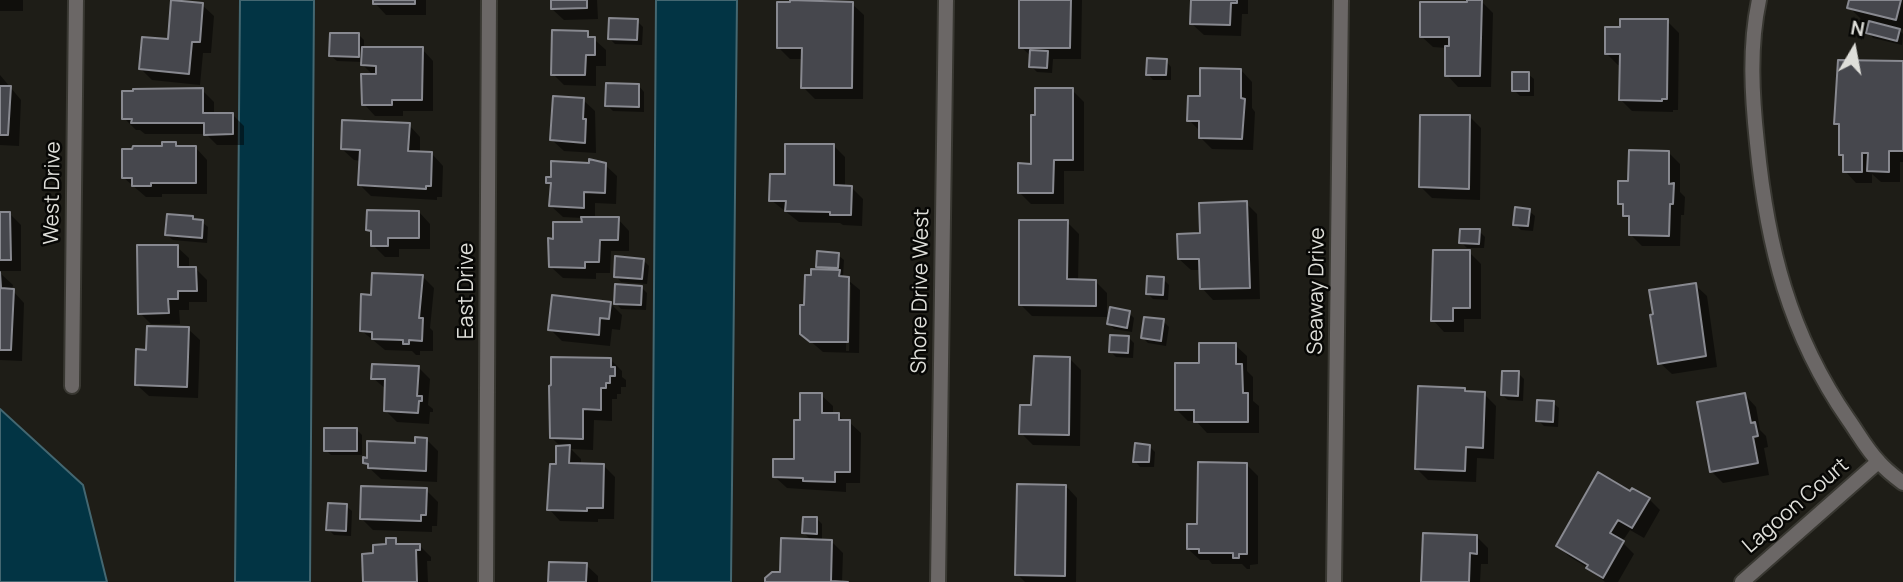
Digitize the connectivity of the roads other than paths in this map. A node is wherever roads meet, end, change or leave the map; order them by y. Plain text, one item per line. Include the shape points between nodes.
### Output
1 (76, 0) edge
2 (489, 0) edge
3 (946, 0) edge
4 (1341, 0) edge
5 (1759, 0) edge
6 (72, 386) dead end
7 (1878, 462) junction
8 (1903, 483) edge
9 (486, 582) edge
10 (938, 582) edge
11 (1334, 582) edge
12 (1742, 582) edge

1 - 6 street, West Drive
2 - 9 street, East Drive
3 - 10 street, Shore Drive West
4 - 11 street, Seaway Drive
5 - 7 street via 1752,91 1766,213 1781,281 1799,335 1828,390
7 - 8 street
7 - 12 street, Lagoon Court

